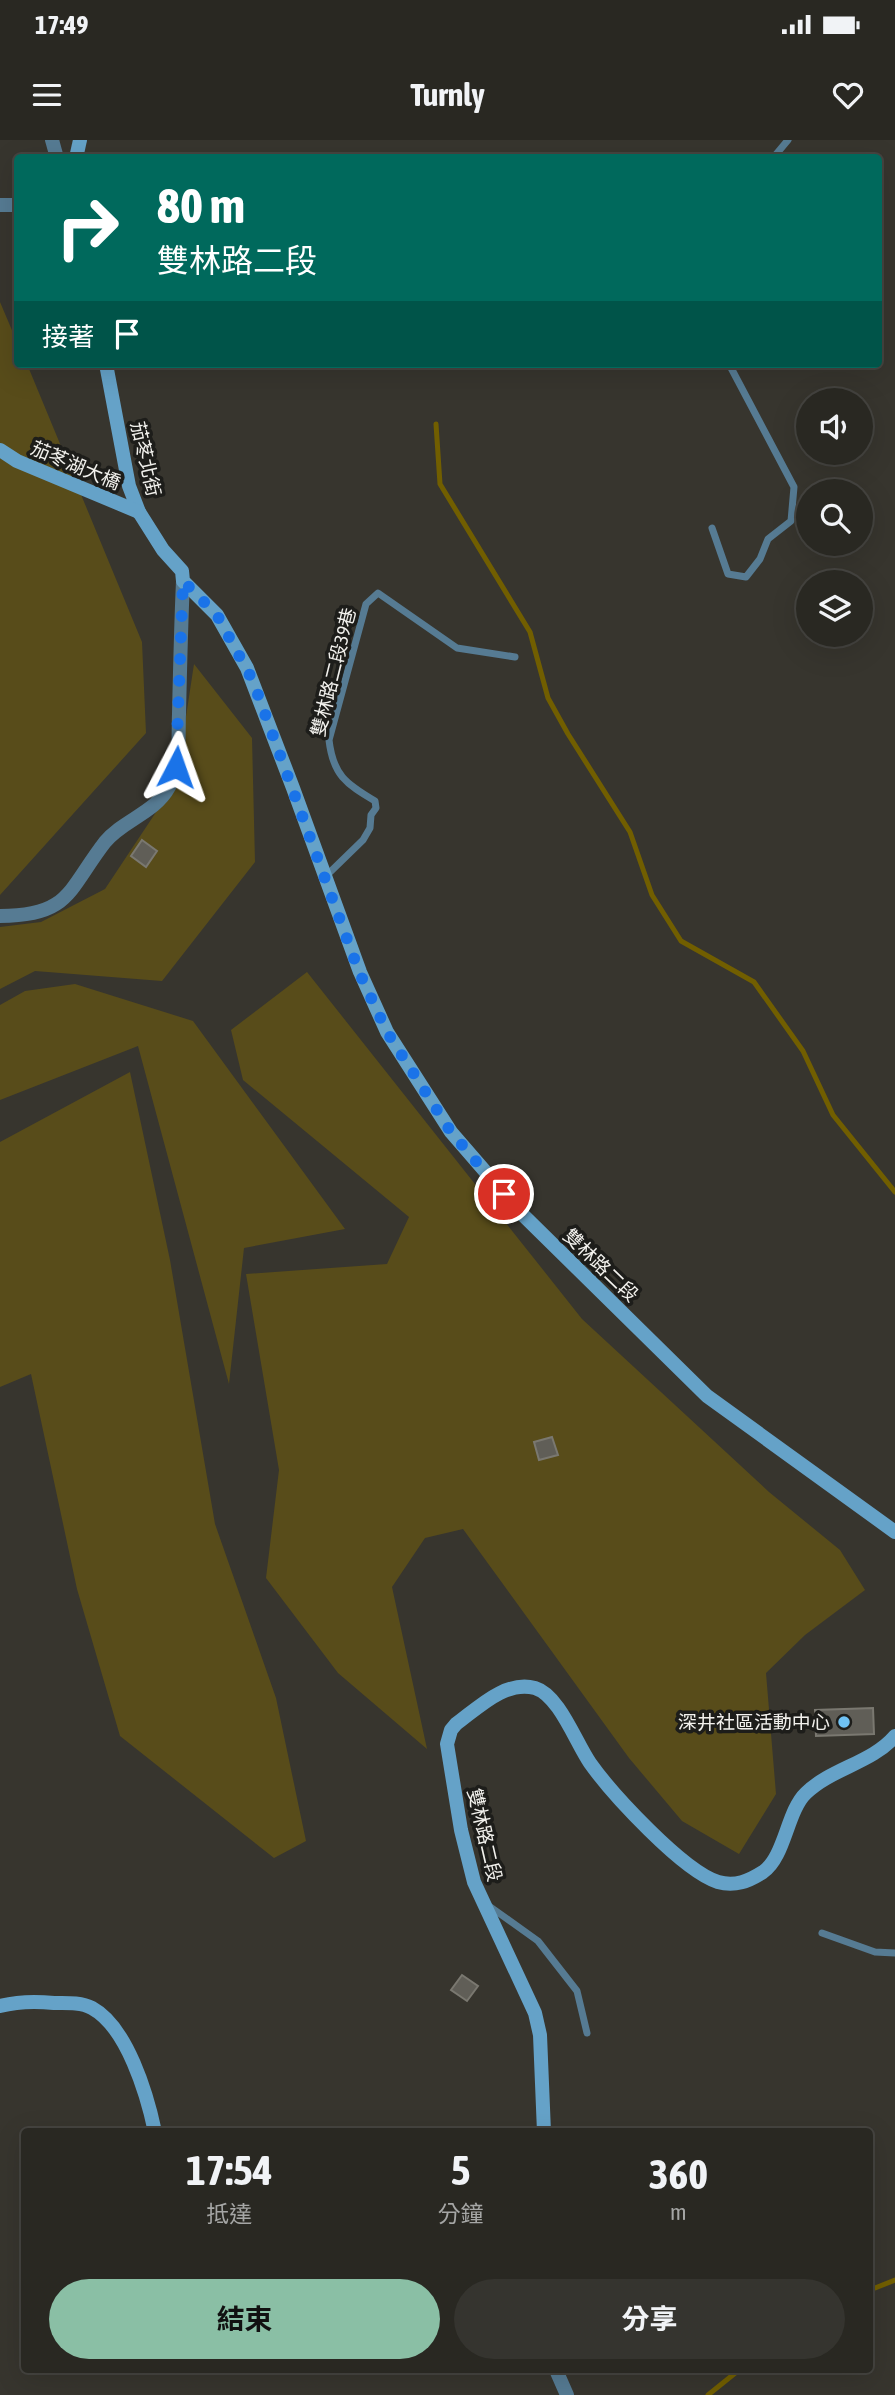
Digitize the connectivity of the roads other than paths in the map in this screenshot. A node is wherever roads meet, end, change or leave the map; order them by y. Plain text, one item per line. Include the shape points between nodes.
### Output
1 (788, 140) edge
2 (776, 154) edge
3 (107, 368) edge
4 (731, 368) edge
5 (0, 450) edge
6 (139, 512) junction
7 (712, 528) dead end
8 (183, 581) junction
9 (514, 657) dead end
10 (325, 877) junction
11 (0, 916) edge
12 (895, 1532) edge
13 (895, 1736) edge
14 (483, 1902) junction
15 (822, 1933) dead end
16 (895, 1953) edge
17 (0, 2006) edge
18 (587, 2033) dead end
19 (154, 2128) edge
20 (544, 2128) edge
21 (557, 2373) edge
22 (567, 2395) edge

1 - 2 lane
3 - 6 street, 茄苳北街 via 129,486
4 - 7 lane via 794,487 791,521 768,539 746,577 729,574
5 - 6 street, 茄苳湖大橋
6 - 8 street, 茄苳北街 via 182,571
8 - 10 street, 雙林路二段 via 217,615 253,681
8 - 11 street via 178,738 170,785 159,801 107,839 61,901 43,912
9 - 10 lane, 雙林路二段39巷 via 457,648 378,593 366,604 329,740 340,777 375,801 376,808 363,840
10 - 12 street, 雙林路二段 via 359,972 387,1032 451,1132 522,1214 707,1396
13 - 14 street, 雙林路二段 via 804,1794 765,1870 735,1884 704,1875 640,1820 592,1765 549,1696 533,1687 503,1690 456,1724 447,1744 461,1830
14 - 18 lane via 538,1941 554,1961 577,1991
14 - 20 street, 雙林路二段 via 535,2013
15 - 16 lane via 875,1952
17 - 19 street via 33,2001 91,2007 121,2038
21 - 22 street

